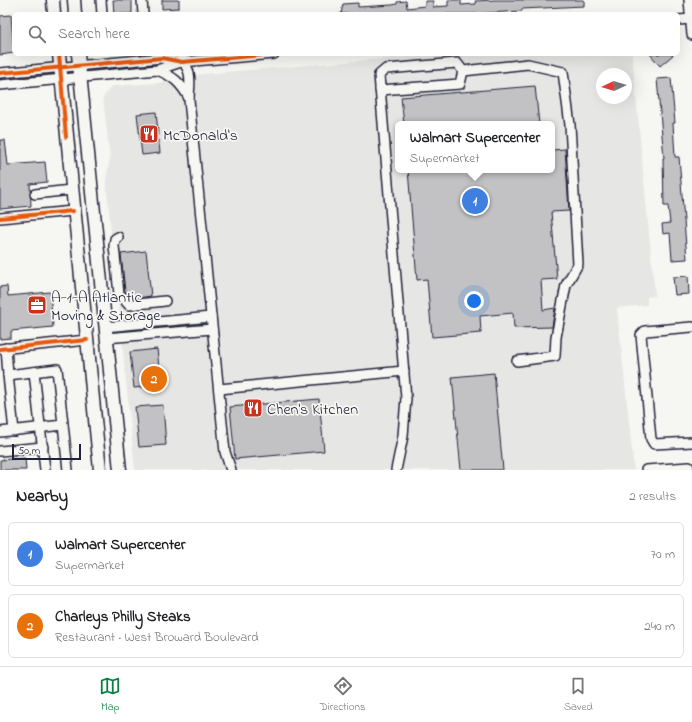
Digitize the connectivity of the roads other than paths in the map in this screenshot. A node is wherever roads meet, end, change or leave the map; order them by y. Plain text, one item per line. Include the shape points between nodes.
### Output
1 (53, 0) edge
2 (74, 0) edge
3 (101, 0) edge
4 (142, 0) edge
5 (689, 0) edge
6 (54, 12) edge
7 (75, 12) edge
8 (102, 12) edge
9 (143, 12) edge
10 (691, 19) edge
11 (680, 20) edge
12 (692, 35) edge
13 (59, 56) edge
14 (228, 56) edge
15 (182, 58) edge
16 (78, 59) edge
17 (60, 67) junction
18 (157, 70) junction
19 (463, 71) junction
20 (0, 73) edge
21 (80, 77) junction
22 (61, 79) junction
23 (0, 85) edge
24 (380, 90) junction
25 (190, 100) junction
26 (71, 190) junction
27 (35, 194) dead end
28 (73, 211) junction
29 (0, 218) edge
30 (118, 237) dead end
31 (165, 301) dead end
32 (84, 310) junction
33 (211, 317) junction
34 (692, 327) edge
35 (212, 329) junction
36 (105, 332) junction
37 (87, 340) junction
38 (3, 348) edge
39 (517, 361) dead end
40 (404, 371) junction
41 (34, 372) junction
42 (8, 376) junction
43 (219, 389) junction
44 (63, 425) junction
45 (41, 429) junction
46 (14, 431) junction
47 (0, 432) edge
48 (692, 442) edge
49 (43, 447) junction
50 (0, 451) edge
51 (690, 468) edge
52 (45, 470) edge
53 (68, 470) edge
54 (100, 470) edge
55 (120, 470) edge
56 (231, 470) edge
57 (396, 470) edge
58 (646, 470) edge

1 - 6 main road
2 - 7 main road
3 - 8 street
4 - 9 street
5 - 10 street
10 - 11 street
10 - 12 street
13 - 17 main road
14 - 15 street
15 - 16 street
15 - 18 street
15 - 25 street via 189,76
16 - 17 street
16 - 21 main road
17 - 20 street
17 - 22 main road
18 - 21 street
18 - 25 street via 175,78
19 - 24 street via 460,84
19 - 24 street via 457,63 386,69 379,75
19 - 39 street via 528,64 563,72 570,125 578,264 566,285 555,356
21 - 22 street
21 - 36 main road
22 - 23 street
22 - 26 main road
24 - 40 street
25 - 33 street
26 - 27 street
26 - 28 main road
28 - 29 street
28 - 32 main road
30 - 31 street via 114,246 118,294 129,305
32 - 36 main road via 93,326
32 - 37 main road
33 - 35 street
33 - 36 street
34 - 48 street via 645,331 641,335 651,440 654,444 660,445
35 - 36 street
35 - 43 street
36 - 55 main road
37 - 38 street
37 - 54 main road
38 - 42 street
40 - 43 street
40 - 57 street via 406,417
41 - 42 street
41 - 44 street via 57,369
41 - 45 street
42 - 46 street
43 - 56 street via 226,452
44 - 45 street
44 - 53 street
45 - 46 street
45 - 49 street
46 - 47 street
49 - 50 street
49 - 52 street
51 - 58 street

